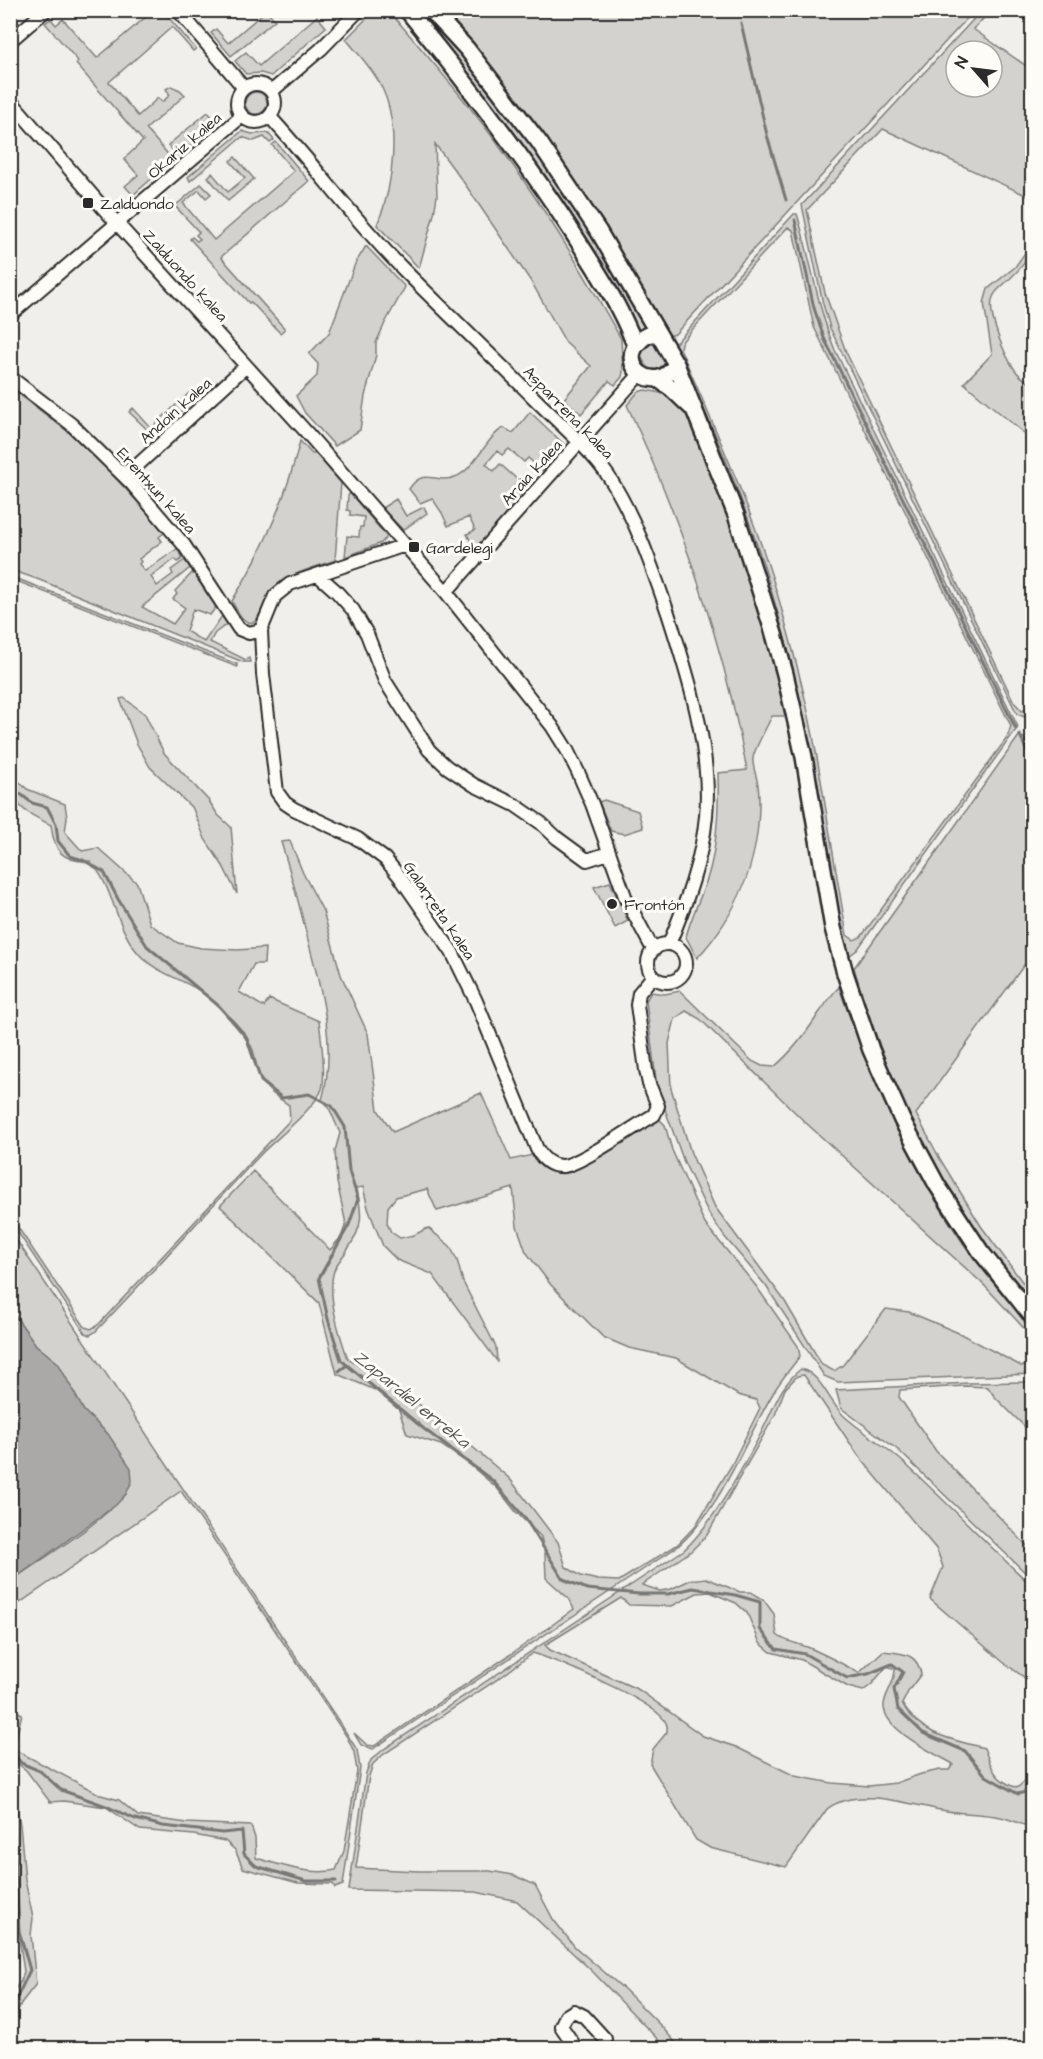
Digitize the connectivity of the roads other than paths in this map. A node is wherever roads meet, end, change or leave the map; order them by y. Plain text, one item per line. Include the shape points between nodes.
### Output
1 (46, 10) edge
2 (178, 10) edge
3 (359, 10) edge
4 (407, 10) edge
5 (431, 10) edge
6 (10, 41) edge
7 (244, 88) junction
8 (272, 92) junction
9 (10, 100) edge
10 (242, 116) junction
11 (270, 117) junction
12 (117, 224) junction
13 (10, 315) edge
14 (658, 334) junction
15 (635, 345) junction
16 (676, 364) junction
17 (246, 366) junction
18 (640, 374) junction
19 (10, 377) edge
20 (658, 379) junction
21 (693, 410) junction
22 (580, 442) junction
23 (122, 473) junction
24 (405, 545) junction
25 (318, 574) junction
26 (446, 592) junction
27 (261, 630) junction
28 (609, 853) junction
29 (669, 944) junction
30 (655, 949) junction
31 (653, 976) junction
32 (1032, 1316) edge
33 (574, 2048) edge
34 (604, 2049) edge

1 - 6 street
2 - 7 street
3 - 8 street
4 - 15 main road via 551,200 605,286
5 - 14 main road via 467,49 539,142 599,231
7 - 8 street via 258,84
7 - 10 street via 237,99
8 - 11 street via 276,105
9 - 12 street, Zalduondo kalea
10 - 11 street via 256,123
10 - 12 street, Okariz kalea
11 - 22 street, Asparrena kalea via 402,268
12 - 13 street, Okariz kalea
12 - 17 street, Zalduondo kalea
14 - 15 main road via 647,335
14 - 16 main road
15 - 18 main road via 632,359
16 - 20 main road
16 - 21 main road
17 - 23 street, Andoin kalea via 133,469
17 - 24 street, Zalduondo kalea
18 - 20 main road
18 - 22 street, Araia kalea
19 - 23 street, Erentxun kalea via 71,424
20 - 21 main road
21 - 32 main road via 740,525 783,664 804,757 833,928 871,1050 937,1185 981,1252
22 - 26 street, Araia kalea
22 - 29 street, Asparrena kalea via 620,495 642,543 677,641 700,737 706,805 701,848 686,903
23 - 27 street, Erentxun kalea via 184,545 239,629 249,633
24 - 25 street, Galarreta kalea
24 - 26 street, Zalduondo kalea
25 - 27 street, Galarreta kalea via 282,589 270,605
25 - 28 street via 353,610 385,681 435,756 542,824 587,860
26 - 28 street, Zalduondo kalea via 567,750
27 - 31 street, Galarreta kalea via 262,674 277,792 285,803 358,839 385,859 400,877 452,952 542,1157 555,1165 563,1166 584,1157 658,1110 646,1070 637,1005 639,993
28 - 30 street, Zalduondo kalea via 626,899
29 - 30 street
29 - 31 street via 684,953 686,967 682,975 668,982
30 - 31 street via 648,962
33 - 34 street via 561,2026 574,2011 605,2038

